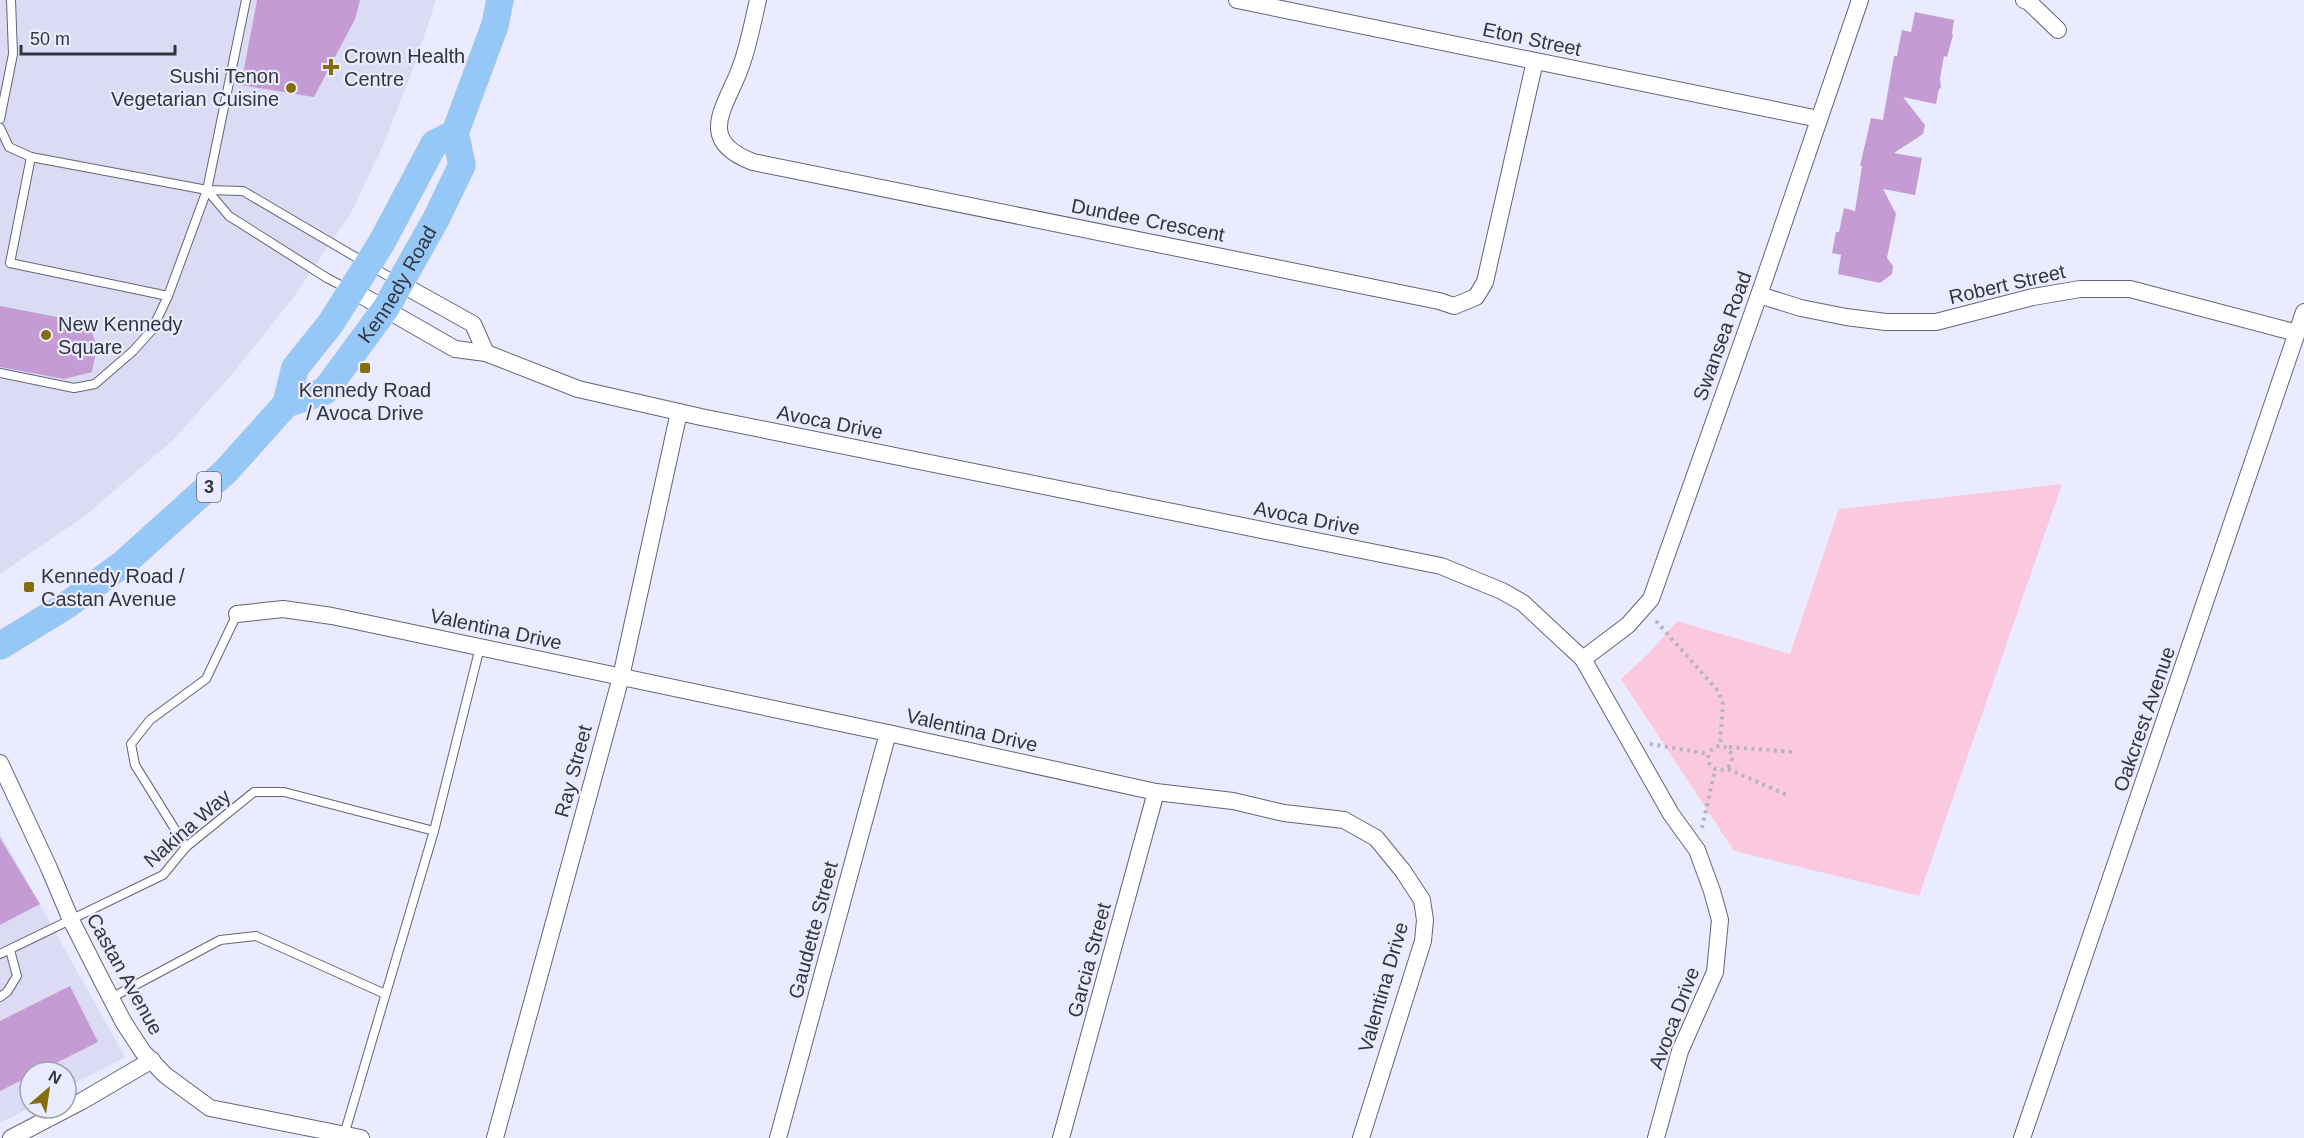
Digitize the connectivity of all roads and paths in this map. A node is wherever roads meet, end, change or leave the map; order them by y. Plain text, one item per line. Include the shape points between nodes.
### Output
1 (11, 0) edge
2 (246, 0) edge
3 (500, 0) edge
4 (758, 0) edge
5 (1237, 0) edge
6 (1860, 0) edge
7 (2024, 0) edge
8 (2058, 30) dead end
9 (1535, 61) junction
10 (0, 118) edge
11 (1819, 119) junction
12 (0, 128) edge
13 (455, 133) junction
14 (31, 157) junction
15 (207, 190) junction
16 (368, 264) junction
17 (401, 284) junction
18 (352, 290) junction
19 (1759, 295) junction
20 (168, 296) junction
21 (386, 309) junction
22 (2304, 312) edge
23 (2297, 333) junction
24 (486, 354) junction
25 (0, 373) edge
26 (286, 404) junction
27 (679, 412) junction
28 (1642, 608) junction
29 (237, 614) joint
30 (0, 646) edge
31 (480, 647) junction
32 (1583, 659) junction
33 (621, 677) junction
34 (888, 732) junction
35 (1629, 740) junction
36 (1720, 744) junction
37 (1729, 747) junction
38 (1793, 752) dead end
39 (1708, 754) junction
40 (0, 763) edge
41 (1728, 769) junction
42 (1715, 770) junction
43 (1156, 792) junction
44 (1788, 795) dead end
45 (434, 831) junction
46 (186, 847) junction
47 (1697, 850) junction
48 (71, 920) junction
49 (10, 950) junction
50 (0, 954) edge
51 (385, 994) junction
52 (0, 996) edge
53 (111, 998) junction
54 (152, 1060) junction
55 (344, 1135) junction
56 (19, 1136) edge
57 (361, 1138) edge
58 (495, 1138) edge
59 (778, 1138) edge
60 (1061, 1138) edge
61 (1361, 1138) edge
62 (1656, 1138) edge
63 (2022, 1138) edge

1 - 10 lane via 13,54
2 - 15 lane
3 - 13 main road via 495,25
4 - 9 street, Dundee Crescent via 742,63 720,114 724,145 735,155 753,162 1454,306 1476,297 1485,282
5 - 9 street, Eton Street
6 - 11 street, Swansea Road
7 - 8 street
9 - 11 street, Eton Street
11 - 19 street, Swansea Road
12 - 14 lane via 9,147
13 - 16 main road, Kennedy Road / 3 via 434,144
13 - 17 main road, Kennedy Road / 3 via 462,165
14 - 15 lane
14 - 20 lane via 10,263
15 - 16 lane via 243,191
15 - 18 lane via 229,216
15 - 20 lane
16 - 17 lane
16 - 18 main road, Kennedy Road / 3
17 - 21 main road, Kennedy Road / 3
17 - 24 street via 473,324
18 - 21 street, Avoca Drive
18 - 26 main road, Kennedy Road / 3 via 296,368
19 - 23 street, Robert Street via 1846,317 1936,322 2061,292 2130,289
19 - 28 street, Swansea Road via 1651,598
20 - 25 lane via 152,330 95,384 74,388
21 - 24 street, Avoca Drive via 455,349
21 - 26 main road, Kennedy Road / 3 via 325,391
22 - 23 street, Oakcrest Avenue
23 - 63 street, Oakcrest Avenue
24 - 27 street, Avoca Drive via 578,389
26 - 30 main road, Kennedy Road / 3 via 226,471 124,563
27 - 32 street, Avoca Drive via 1441,566 1523,603
27 - 33 street, Ray Street
28 - 32 street, Swansea Road via 1628,625
28 - 36 path via 1718,691 1723,704
29 - 31 street, Valentina Drive via 283,609
29 - 46 lane via 206,679 150,720 131,744 135,765
31 - 33 street, Valentina Drive
31 - 45 lane
32 - 35 street, Avoca Drive
33 - 34 street, Valentina Drive
33 - 58 street, Ray Street
34 - 43 street, Valentina Drive
34 - 59 street, Gaudette Street
35 - 39 path
35 - 47 street, Avoca Drive via 1671,814
36 - 37 path
36 - 39 path
37 - 38 path
37 - 41 path
39 - 42 path
40 - 48 street, Castan Avenue
41 - 42 path
41 - 44 path
42 - 47 path
43 - 60 street, Garcia Street
43 - 61 street, Valentina Drive via 1344,820 1376,838 1422,900 1423,941
45 - 46 lane, Nakina Way via 284,792 254,792
45 - 51 lane
46 - 48 lane, Nakina Way via 163,875
47 - 62 street, Avoca Drive via 1720,920 1715,972 1680,1051
48 - 49 lane, Nakina Way
48 - 53 street, Castan Avenue
49 - 50 lane, Nakina Way
49 - 52 lane via 17,976
51 - 53 lane via 256,936 220,940
51 - 55 lane
53 - 54 street, Castan Avenue via 143,1052
54 - 55 street, Castan Avenue via 165,1075 210,1108
54 - 56 street
55 - 57 street, Castan Avenue

